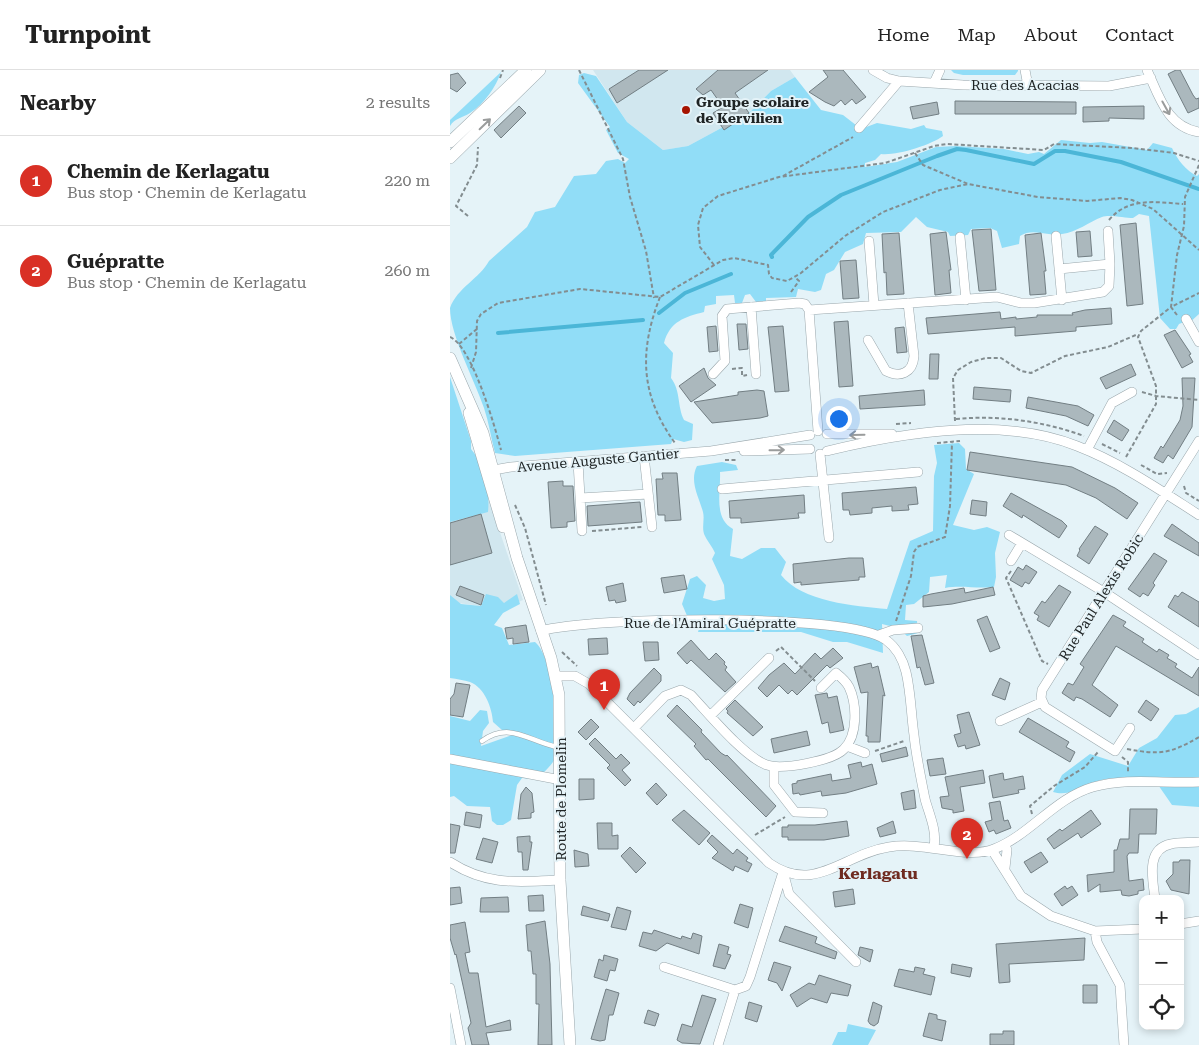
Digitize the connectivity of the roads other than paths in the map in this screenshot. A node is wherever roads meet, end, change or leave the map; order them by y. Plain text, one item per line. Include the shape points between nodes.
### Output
1 (526, 70) edge
2 (540, 70) edge
3 (873, 70) edge
4 (940, 70) edge
5 (1025, 70) edge
6 (1148, 74) edge
7 (899, 81) junction
8 (934, 83) junction
9 (1028, 86) junction
10 (859, 128) road end
11 (1199, 132) edge
12 (450, 142) edge
13 (450, 158) edge
14 (1108, 231) road end
15 (1056, 236) dead end
16 (960, 237) dead end
17 (869, 241) dead end
18 (1110, 264) junction
19 (1059, 269) junction
20 (966, 300) junction
21 (1062, 300) junction
22 (908, 303) junction
23 (874, 305) junction
24 (751, 307) junction
25 (809, 310) junction
26 (1186, 319) dead end
27 (868, 340) dead end
28 (1199, 342) edge
29 (450, 358) edge
30 (713, 374) dead end
31 (756, 374) road end
32 (1132, 392) road end
33 (818, 433) junction
34 (922, 434) junction
35 (1199, 441) edge
36 (810, 449) junction
37 (1088, 450) junction
38 (711, 451) junction
39 (823, 452) junction
40 (644, 456) junction
41 (578, 462) junction
42 (490, 471) junction
43 (918, 472) dead end
44 (824, 480) junction
45 (722, 489) dead end
46 (648, 494) junction
47 (1166, 494) junction
48 (580, 498) junction
49 (1199, 515) edge
50 (652, 526) road end
51 (582, 531) road end
52 (1009, 535) dead end
53 (829, 538) dead end
54 (1022, 543) junction
55 (517, 558) junction
56 (1011, 561) road end
57 (1104, 592) junction
58 (918, 628) dead end
59 (541, 631) junction
60 (879, 635) junction
61 (1199, 655) edge
62 (768, 658) road end
63 (556, 676) junction
64 (821, 688) road end
65 (1042, 702) junction
66 (710, 716) junction
67 (1000, 721) dead end
68 (634, 728) junction
69 (1130, 728) dead end
70 (482, 741) dead end
71 (847, 746) junction
72 (561, 748) junction
73 (865, 753) road end
74 (450, 759) edge
75 (774, 767) junction
76 (561, 780) junction
77 (1199, 782) edge
78 (823, 813) dead end
79 (1199, 842) edge
80 (1005, 845) junction
81 (934, 847) junction
82 (992, 850) junction
83 (450, 862) edge
84 (1005, 868) junction
85 (783, 872) junction
86 (560, 880) junction
87 (1154, 895) edge
88 (1199, 921) edge
89 (1184, 923) edge
90 (1139, 929) edge
91 (1095, 932) junction
92 (856, 962) dead end
93 (664, 967) dead end
94 (450, 988) edge
95 (735, 990) junction
96 (461, 1045) edge
97 (570, 1045) edge
98 (718, 1045) edge
99 (1124, 1045) edge

1 - 12 street
13 -> 2 street
3 - 7 street, Rue des Acacias
4 - 8 street
5 - 9 street
6 - 9 street, Rue des Acacias via 1109,86
6 -> 11 street via 1172,119 1181,127
7 - 8 street, Rue des Acacias
7 - 10 street
8 - 9 street, Rue des Acacias
14 - 18 street
15 - 19 street
16 - 20 street
17 - 23 street
18 - 19 street
18 - 21 street via 1107,290
19 - 21 street
20 - 21 street via 997,297 1028,304
20 - 22 street
22 - 23 street
22 - 27 street via 914,356 909,370 898,374 886,371
23 - 25 street
24 - 25 street via 786,303 805,304
24 - 30 street via 723,312 725,358
24 - 31 street
25 - 33 street
26 - 28 street
29 - 42 street, Route de Plomelin
32 - 37 street via 1112,403
34 -> 33 street, Avenue Auguste Gantier
33 - 36 street via 807,442
33 - 38 street, Avenue Auguste Gantier
33 - 39 street via 831,442
34 - 37 street, Avenue Auguste Gantier via 989,428 1030,432
34 - 39 street, Avenue Auguste Gantier
35 - 47 street, Rue Paul Alexis Robic
38 -> 36 street, Avenue Auguste Gantier
36 - 39 street
37 - 47 street, Avenue Auguste Gantier
38 - 40 street, Avenue Auguste Gantier
39 - 44 street
40 - 41 street, Avenue Auguste Gantier
40 - 46 street
41 - 42 street, Avenue Auguste Gantier
41 - 48 street
42 - 55 street, Route de Plomelin via 501,494
42 - 55 street, Route de Plomelin via 500,520
43 - 44 street
44 - 45 street
44 - 53 street
46 - 48 street
46 - 50 street
47 - 49 street, Avenue Auguste Gantier
47 - 57 street, Rue Paul Alexis Robic
48 - 51 street
52 - 54 street
54 - 56 street
54 - 57 street
55 - 59 street, Route de Plomelin
57 - 61 street
57 - 65 street, Rue Paul Alexis Robic via 1042,690
58 - 60 street
59 - 60 street, Rue de l'Amiral Guépratte via 650,622 788,621 855,628
59 - 63 street, Route de Plomelin
60 - 81 street, Rue de l'Amiral Guépratte via 896,650 906,670 914,737 934,831
62 - 66 street
63 - 68 street via 575,676 584,680
63 - 72 street, Route de Plomelin
64 - 71 street via 836,673 849,687 854,728
65 - 67 street
65 - 69 street via 1051,712 1116,749
66 - 68 street via 686,691 677,690 665,696
66 - 75 street via 754,758
68 - 85 street via 769,863
70 - 72 lane via 494,732 509,732
71 - 73 street
71 - 75 street via 830,757
72 - 76 street, Route de Plomelin
74 - 76 street
75 - 78 street via 774,785 790,807 801,814
76 - 86 street, Route de Plomelin
77 - 80 street via 1129,782 1083,791
79 - 87 street via 1173,843 1158,852 1152,863
80 - 82 street
80 - 84 street
81 - 82 street via 976,853
81 - 85 street via 886,847 812,876
82 - 84 street
83 - 86 street via 470,874 493,881
84 - 91 street via 1014,888 1030,903 1051,916
85 - 92 street via 790,894
85 - 95 street via 750,977 746,986
86 - 97 street, Route de Plomelin
88 - 89 street
90 - 91 street
91 - 99 street via 1120,985
93 - 95 street
94 - 96 street
95 - 98 street

